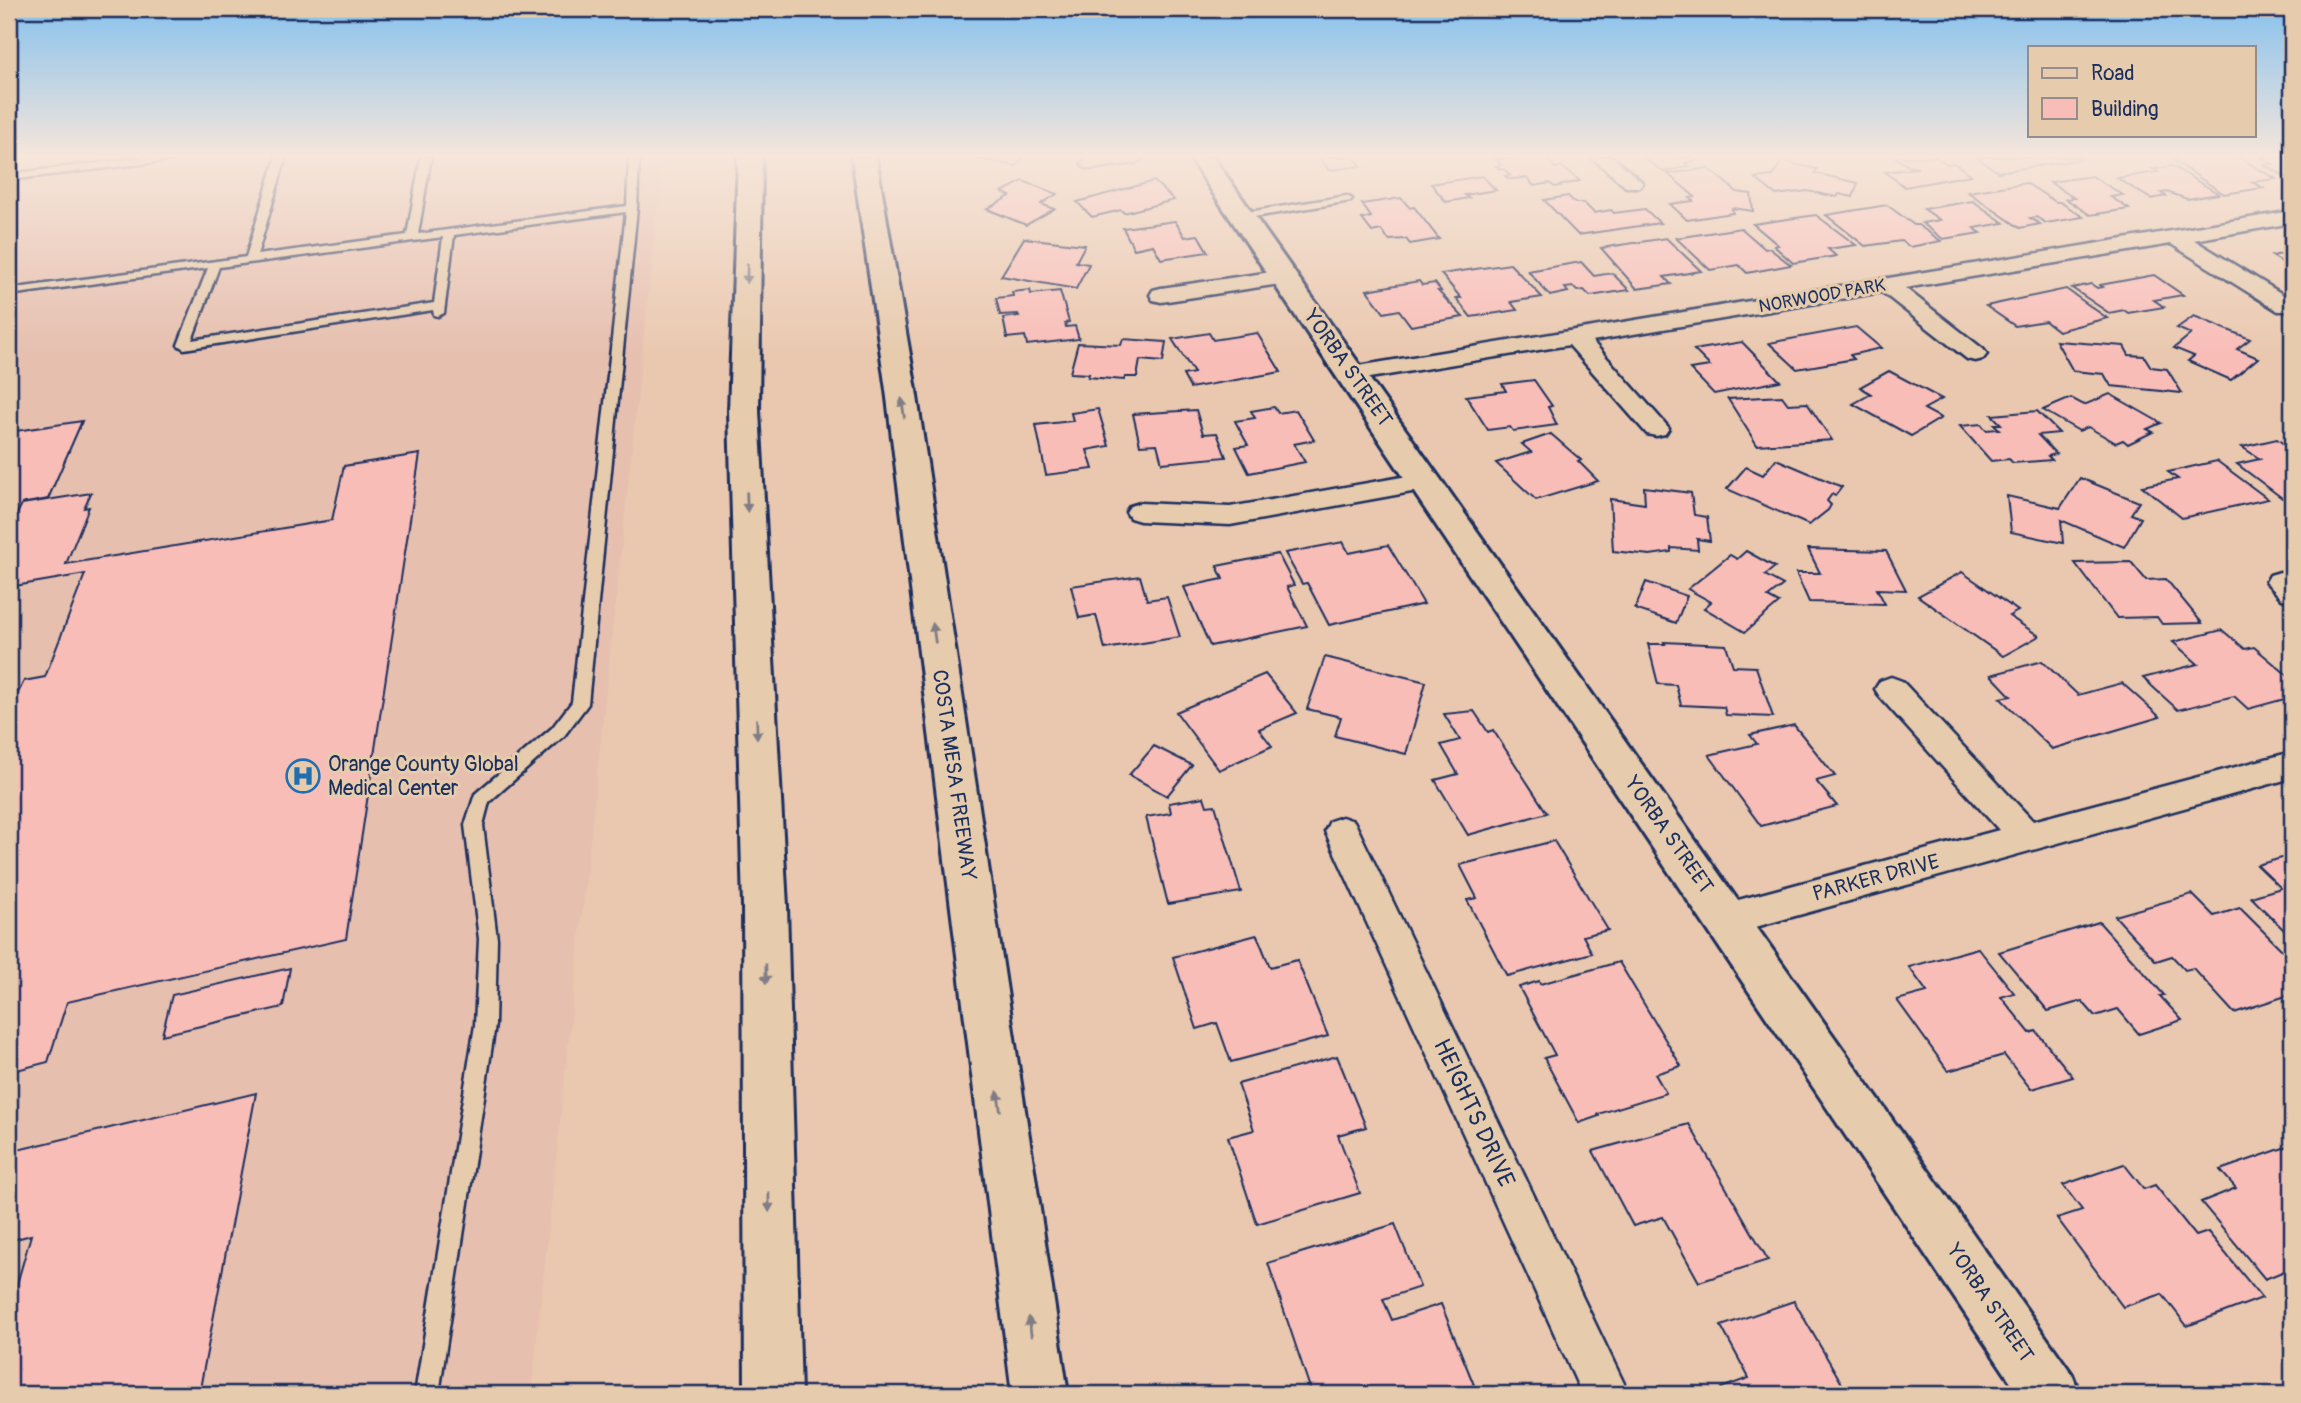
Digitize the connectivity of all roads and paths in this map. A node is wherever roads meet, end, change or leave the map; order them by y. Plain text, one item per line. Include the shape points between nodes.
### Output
1 (261, 222) edge
2 (415, 222) edge
3 (526, 222) edge
4 (630, 222) edge
5 (748, 222) edge
6 (874, 222) edge
7 (1247, 222) edge
8 (2260, 222) edge
9 (449, 233) junction
10 (2175, 237) junction
11 (412, 238) junction
12 (250, 260) junction
13 (215, 264) junction
14 (1285, 277) junction
15 (1887, 285) junction
16 (9, 292) edge
17 (1161, 295) dead end
18 (2286, 306) dead end
19 (1576, 338) junction
20 (1975, 354) dead end
21 (1352, 374) junction
22 (1656, 428) dead end
23 (1425, 482) junction
24 (1140, 512) dead end
25 (2292, 579) edge
26 (2292, 592) edge
27 (1891, 689) dead end
28 (2292, 765) edge
29 (1342, 831) dead end
30 (2026, 837) junction
31 (1727, 919) junction
32 (427, 1394) edge
33 (773, 1394) edge
34 (1040, 1394) edge
35 (1606, 1394) edge
36 (2052, 1394) edge

1 - 12 lane
2 - 11 lane
3 - 9 lane
4 - 32 lane via 580,704 558,732 481,800 474,825 488,939 485,1025
5 -> 33 main road via 744,411 765,906
34 -> 6 main road, COSTA MESA FREEWAY
7 - 14 main road, YORBA STREET
8 - 10 street, NORWOOD PARK
9 - 11 lane
9 - 13 lane via 439,310 184,345
10 - 15 street, NORWOOD PARK
10 - 18 street
11 - 12 lane
12 - 13 lane
13 - 16 lane
14 - 17 street
14 - 21 main road, YORBA STREET
15 - 19 street, NORWOOD PARK
15 - 20 street
19 - 21 street, NORWOOD PARK
19 - 22 street
21 - 23 main road, YORBA STREET
23 - 24 street via 1230,516
23 - 31 main road, YORBA STREET
25 - 26 street via 2280,582
27 - 30 street
28 - 30 street, PARKER DRIVE
29 - 35 street, HEIGHTS DRIVE
30 - 31 street, PARKER DRIVE
31 - 36 main road, YORBA STREET

